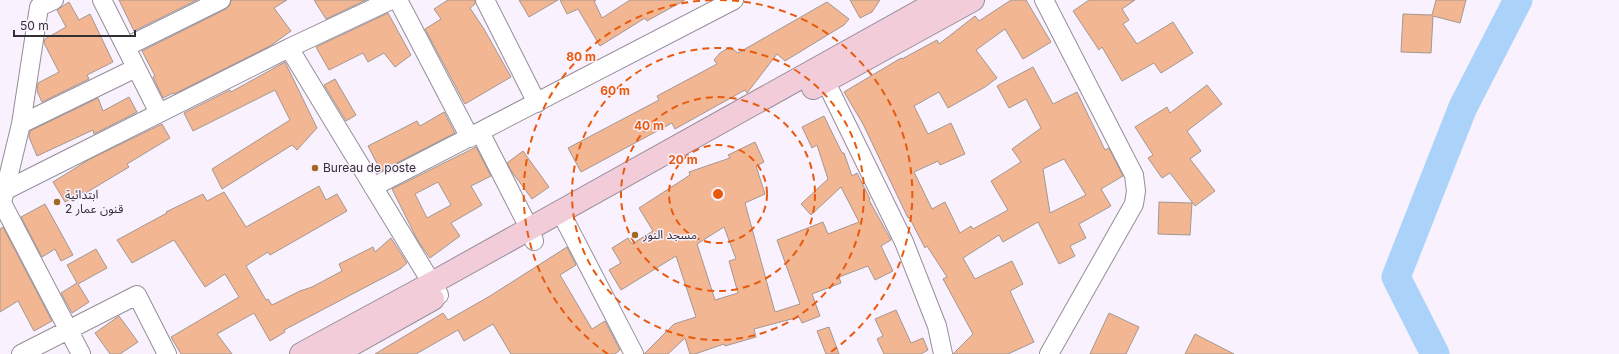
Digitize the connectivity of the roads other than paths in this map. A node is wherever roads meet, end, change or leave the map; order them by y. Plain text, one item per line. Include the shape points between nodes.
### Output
1 (102, 0) edge
2 (221, 0) edge
3 (392, 0) edge
4 (398, 0) edge
5 (485, 0) edge
6 (734, 0) edge
7 (1044, 0) edge
8 (43, 2) edge
9 (955, 2) edge
10 (126, 47) junction
11 (289, 48) junction
12 (136, 68) junction
13 (822, 74) junction
14 (537, 104) junction
15 (159, 113) junction
16 (21, 124) junction
17 (475, 135) junction
18 (373, 187) junction
19 (1, 191) edge
20 (563, 217) junction
21 (532, 235) junction
22 (436, 289) junction
23 (68, 329) junction
24 (20, 354) edge
25 (81, 354) edge
26 (167, 354) edge
27 (301, 354) edge
28 (335, 354) edge
29 (634, 354) edge
30 (943, 354) edge
31 (1049, 354) edge

1 - 10 street
2 - 10 street
3 - 11 street
4 - 17 street
5 - 14 street
6 - 14 street
7 - 31 street via 1134,175 1136,191 1134,204
8 - 16 street
9 - 13 main road
10 - 12 street
11 - 15 street
11 - 18 street
12 - 15 street
12 - 16 street
13 - 20 main road
13 - 30 street via 904,242 937,326
14 - 17 street
15 - 19 street
16 - 19 street
17 - 18 street
17 - 21 street
18 - 22 street
19 - 23 street via 2,203
20 - 21 main road
20 - 29 street
21 - 22 main road
22 - 27 main road
22 - 28 main road
23 - 24 street
23 - 25 street
23 - 26 street via 137,294

